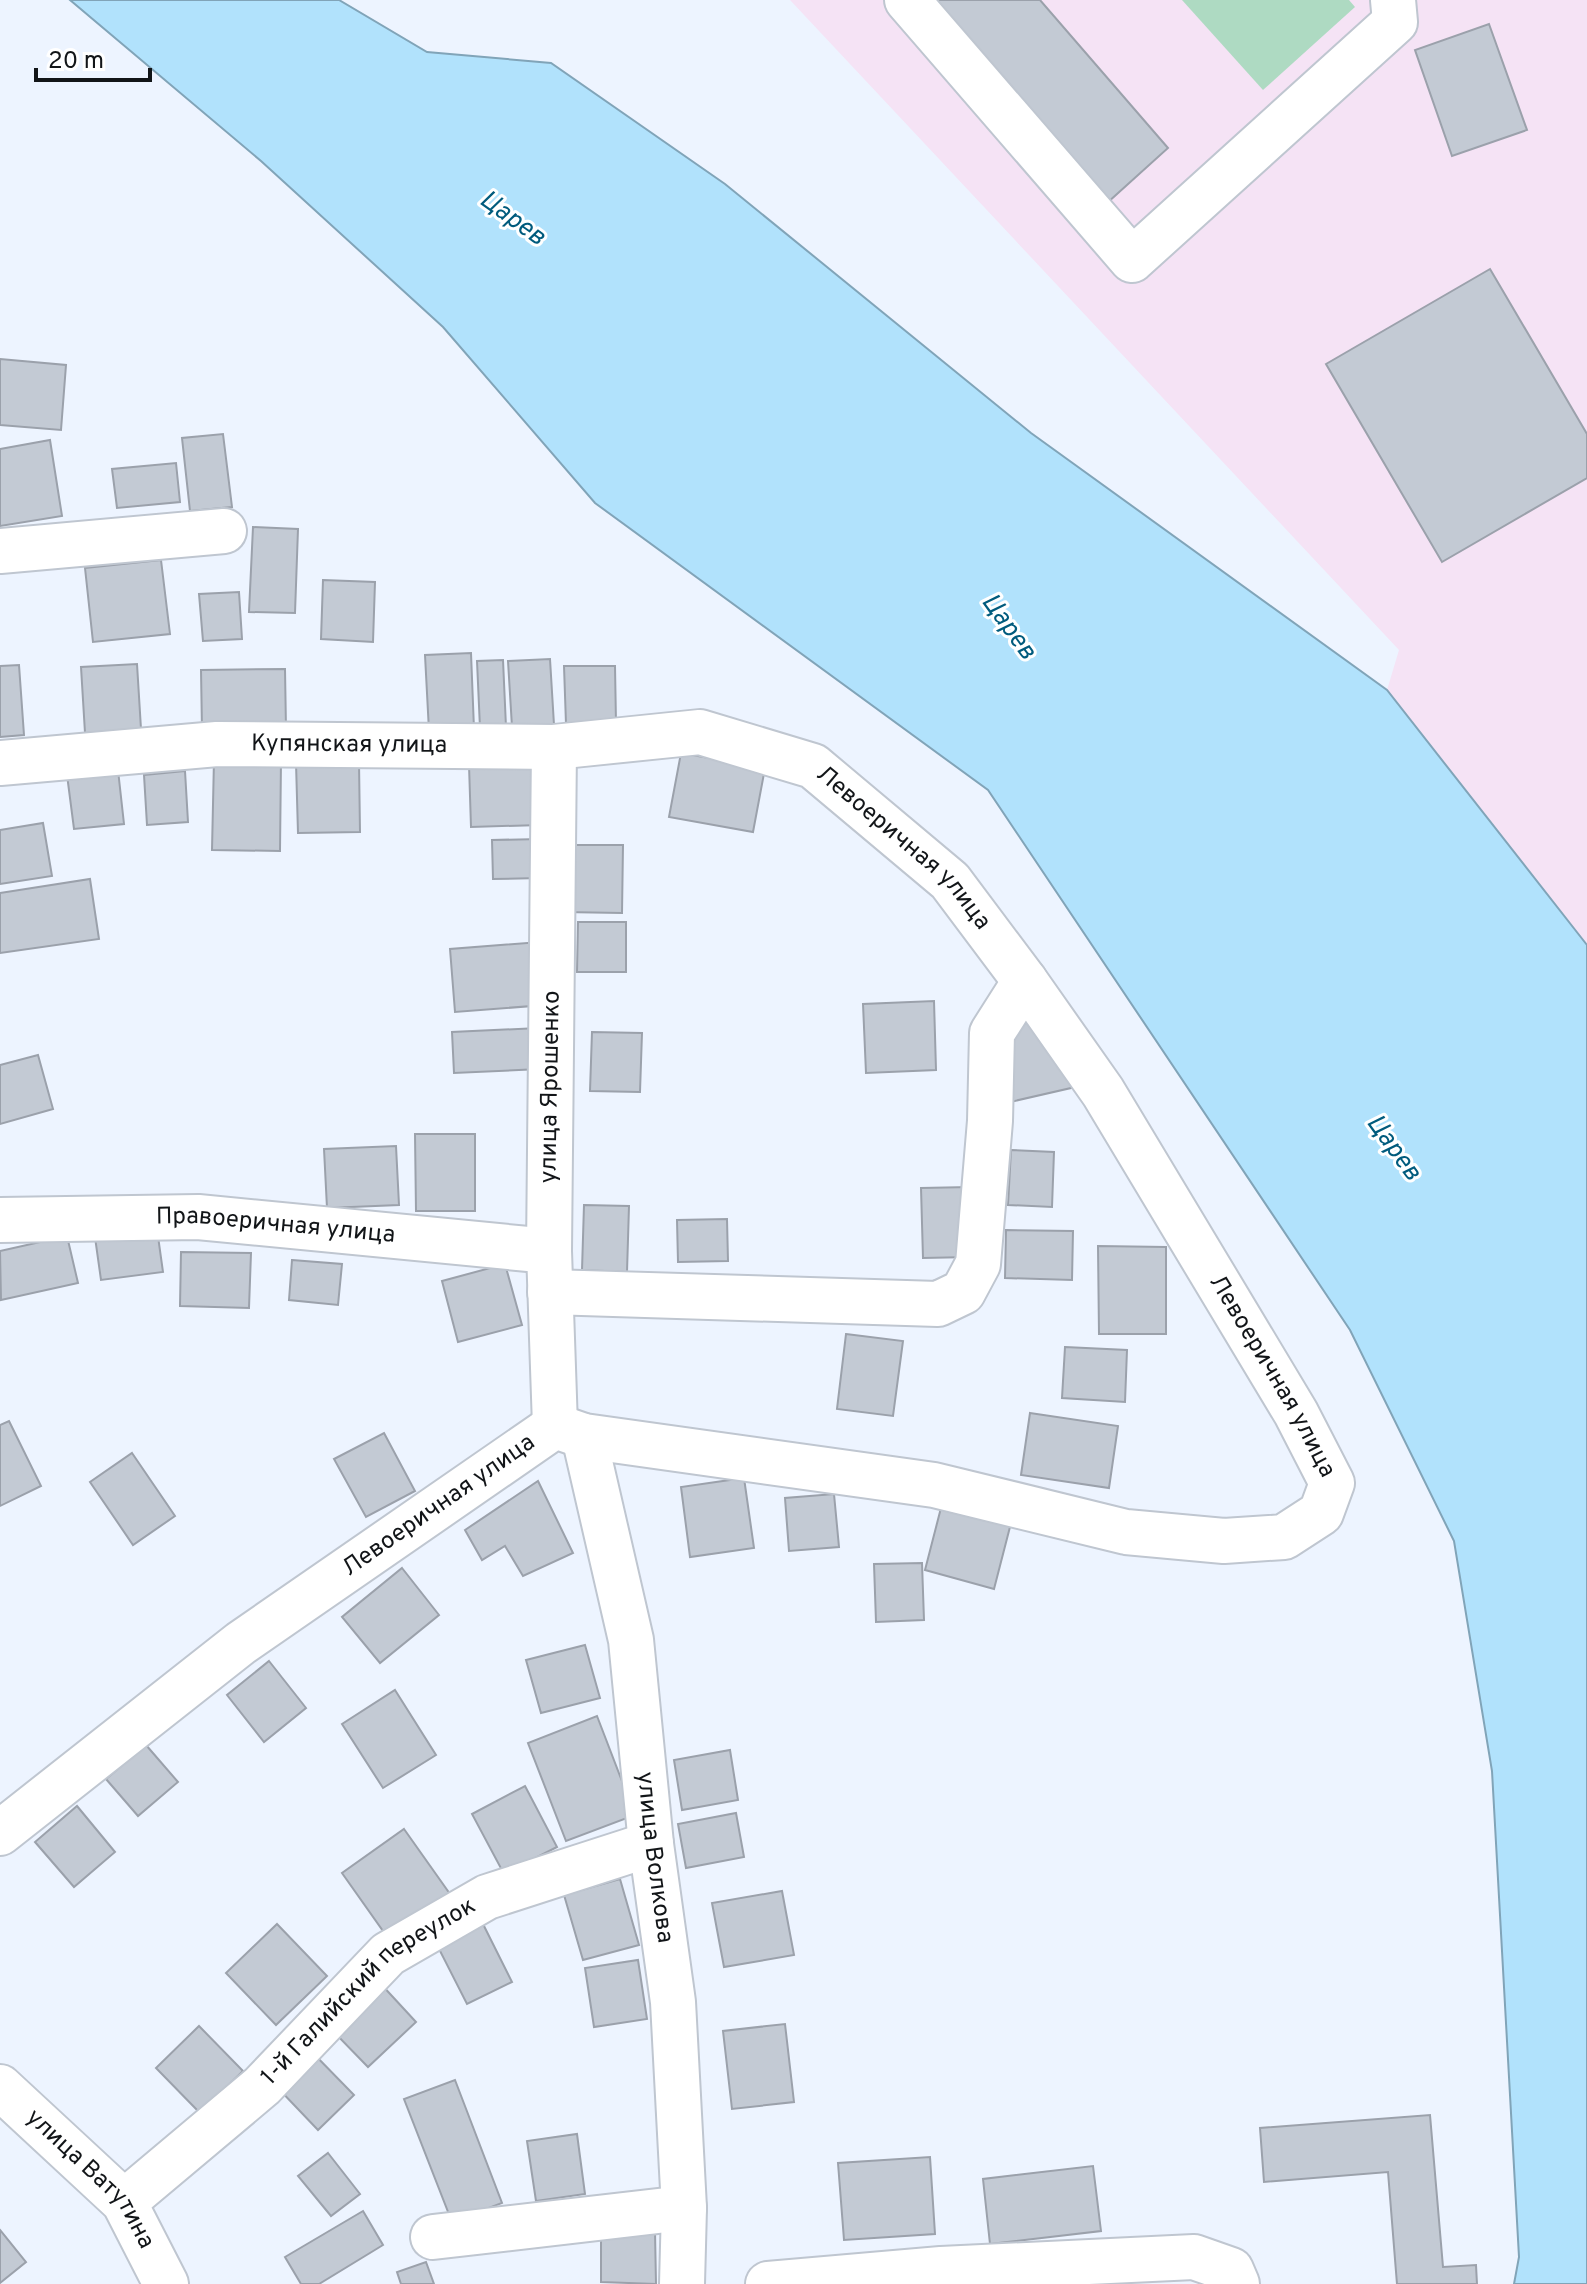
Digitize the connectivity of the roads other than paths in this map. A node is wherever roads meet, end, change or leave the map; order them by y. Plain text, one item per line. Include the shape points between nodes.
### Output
1 (907, 0) edge
2 (1393, 0) edge
3 (224, 531) dead end
4 (0, 551) edge
5 (700, 732) joint
6 (554, 747) junction
7 (0, 763) edge
8 (1025, 981) junction
9 (0, 1220) edge
10 (550, 1272) junction
11 (569, 1431) junction
12 (0, 1833) edge
13 (651, 1844) junction
14 (0, 2087) edge
15 (124, 2202) junction
16 (684, 2208) junction
17 (433, 2237) dead end
18 (166, 2284) edge
19 (682, 2284) edge
20 (768, 2284) edge
21 (1237, 2284) edge

1 - 2 street via 1132,260 1395,22
3 - 4 street
5 - 6 street, Купянская улица
5 - 8 street, Левоеричная улица via 813,766 950,881
6 - 7 street, Купянская улица via 217,744
6 - 10 street, улица Ярошенко
8 - 10 street, Правоеричная улица via 992,1033 978,1264 963,1292 938,1304
8 - 11 street, Левоеричная улица via 1103,1092 1296,1413 1332,1483 1321,1513 1284,1537 1224,1541 1126,1532 934,1485
9 - 10 street, Правоеричная улица via 198,1217
10 - 11 street, улица Ярошенко
11 - 12 street, Левоеричная улица via 241,1643
11 - 13 street, улица Волкова via 631,1640
13 - 15 street, 1-й Галийский переулок via 487,1897 388,1954 262,2086
13 - 16 street, улица Волкова via 673,2002
14 - 15 street, улица Ватутина
15 - 18 street, улица Ватутина
16 - 17 street
16 - 19 street, улица Волкова
20 - 21 street via 941,2269 1194,2257 1231,2270

